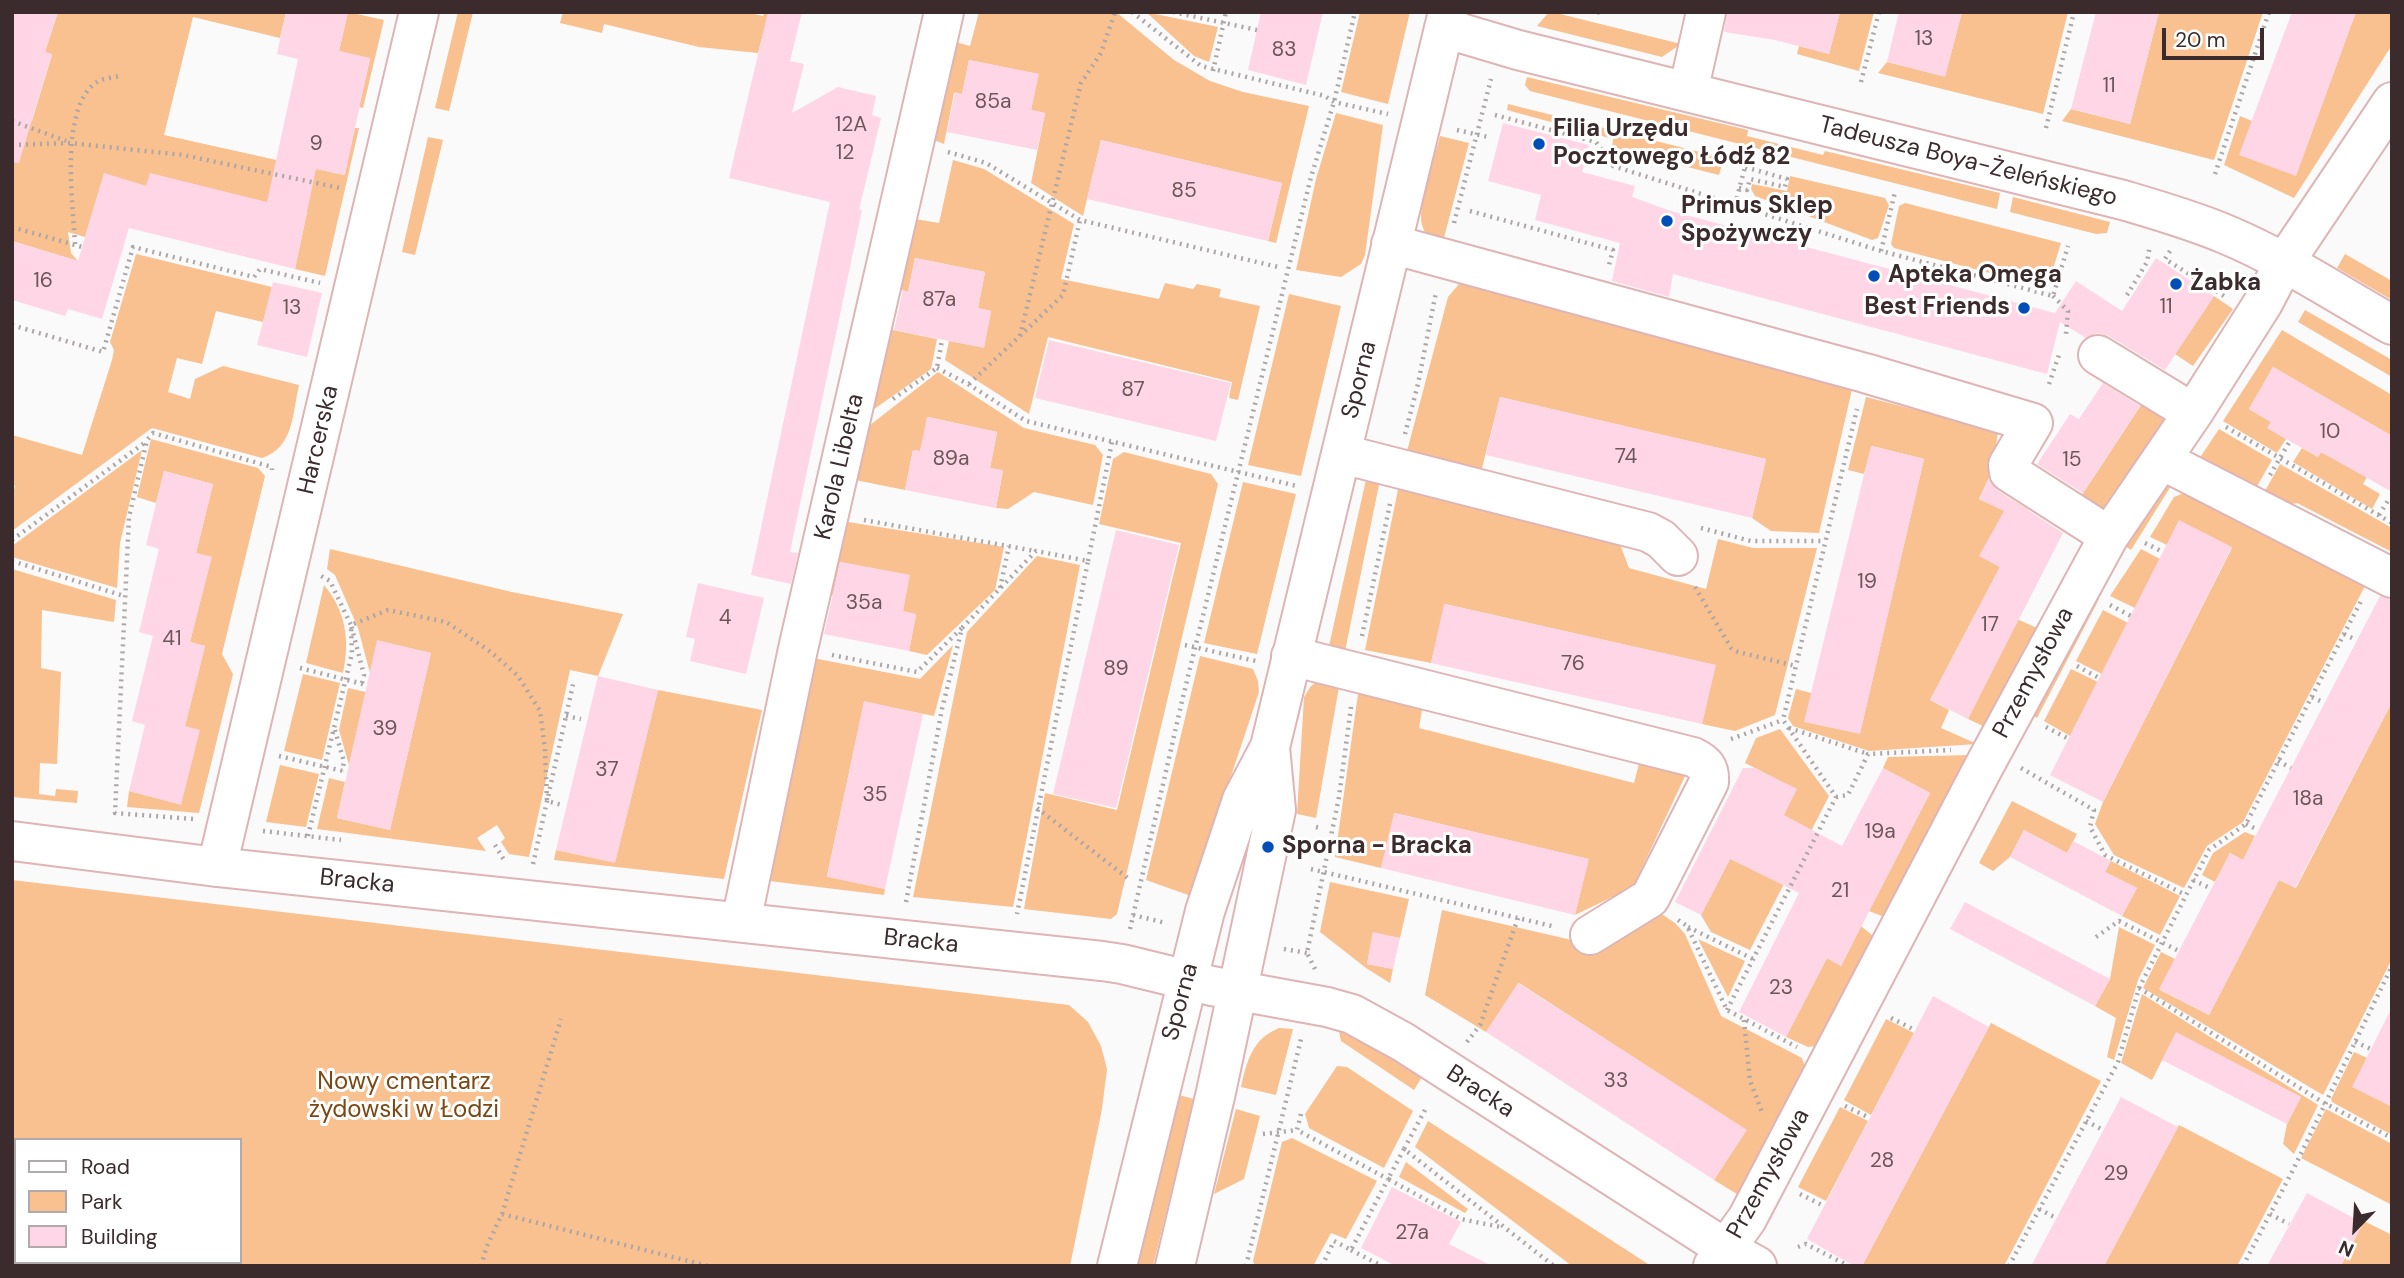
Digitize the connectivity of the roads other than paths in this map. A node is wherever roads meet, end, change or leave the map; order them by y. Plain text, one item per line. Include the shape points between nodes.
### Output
1 (419, 12) edge
2 (944, 12) edge
3 (1706, 12) edge
4 (1446, 20) edge
5 (1688, 92) junction
6 (2392, 102) edge
7 (1391, 244) junction
8 (2284, 263) junction
9 (2392, 325) edge
10 (2098, 355) dead end
11 (2205, 417) junction
12 (1342, 454) junction
13 (2162, 460) junction
14 (2125, 539) junction
15 (1678, 556) road end
16 (2377, 588) edge
17 (1290, 662) junction
18 (1270, 747) junction
19 (12, 841) edge
20 (218, 867) junction
21 (741, 922) junction
22 (1590, 935) dead end
23 (1187, 980) junction
24 (1238, 991) junction
25 (1732, 1260) edge
26 (1116, 1266) edge
27 (1175, 1266) edge

1 - 20 street, Harcerska
2 - 21 street, Karola Libelta via 798,649
3 - 5 street
4 - 5 street, Tadeusza Boya-Żeleńskiego via 1518,50
4 - 7 street, Sporna
5 - 8 street, Tadeusza Boya-Żeleńskiego via 2123,200 2187,219
6 - 8 street, Przemysłowa
7 - 12 street, Sporna
7 - 14 street via 2033,423 2008,465 2009,472
8 - 9 street, Tadeusza Boya-Żeleńskiego
8 - 11 street, Przemysłowa
10 - 11 street
11 - 13 street, Przemysłowa
12 - 15 street via 1648,532
12 - 17 street, Sporna
13 - 14 street, Przemysłowa
13 - 16 street
14 - 25 street, Przemysłowa via 1988,758 1747,1219
17 - 18 street, Sporna
17 - 22 street via 1703,762 1709,782 1650,898
18 - 23 street, Sporna via 1242,800
18 - 24 street, Sporna via 1276,810
19 - 20 street, Bracka
20 - 21 street, Bracka
21 - 23 street, Bracka via 1122,964
23 - 24 street, Bracka
23 - 26 street, Sporna
24 - 25 street, Bracka via 1311,1002 1366,1020
24 - 27 street, Sporna

